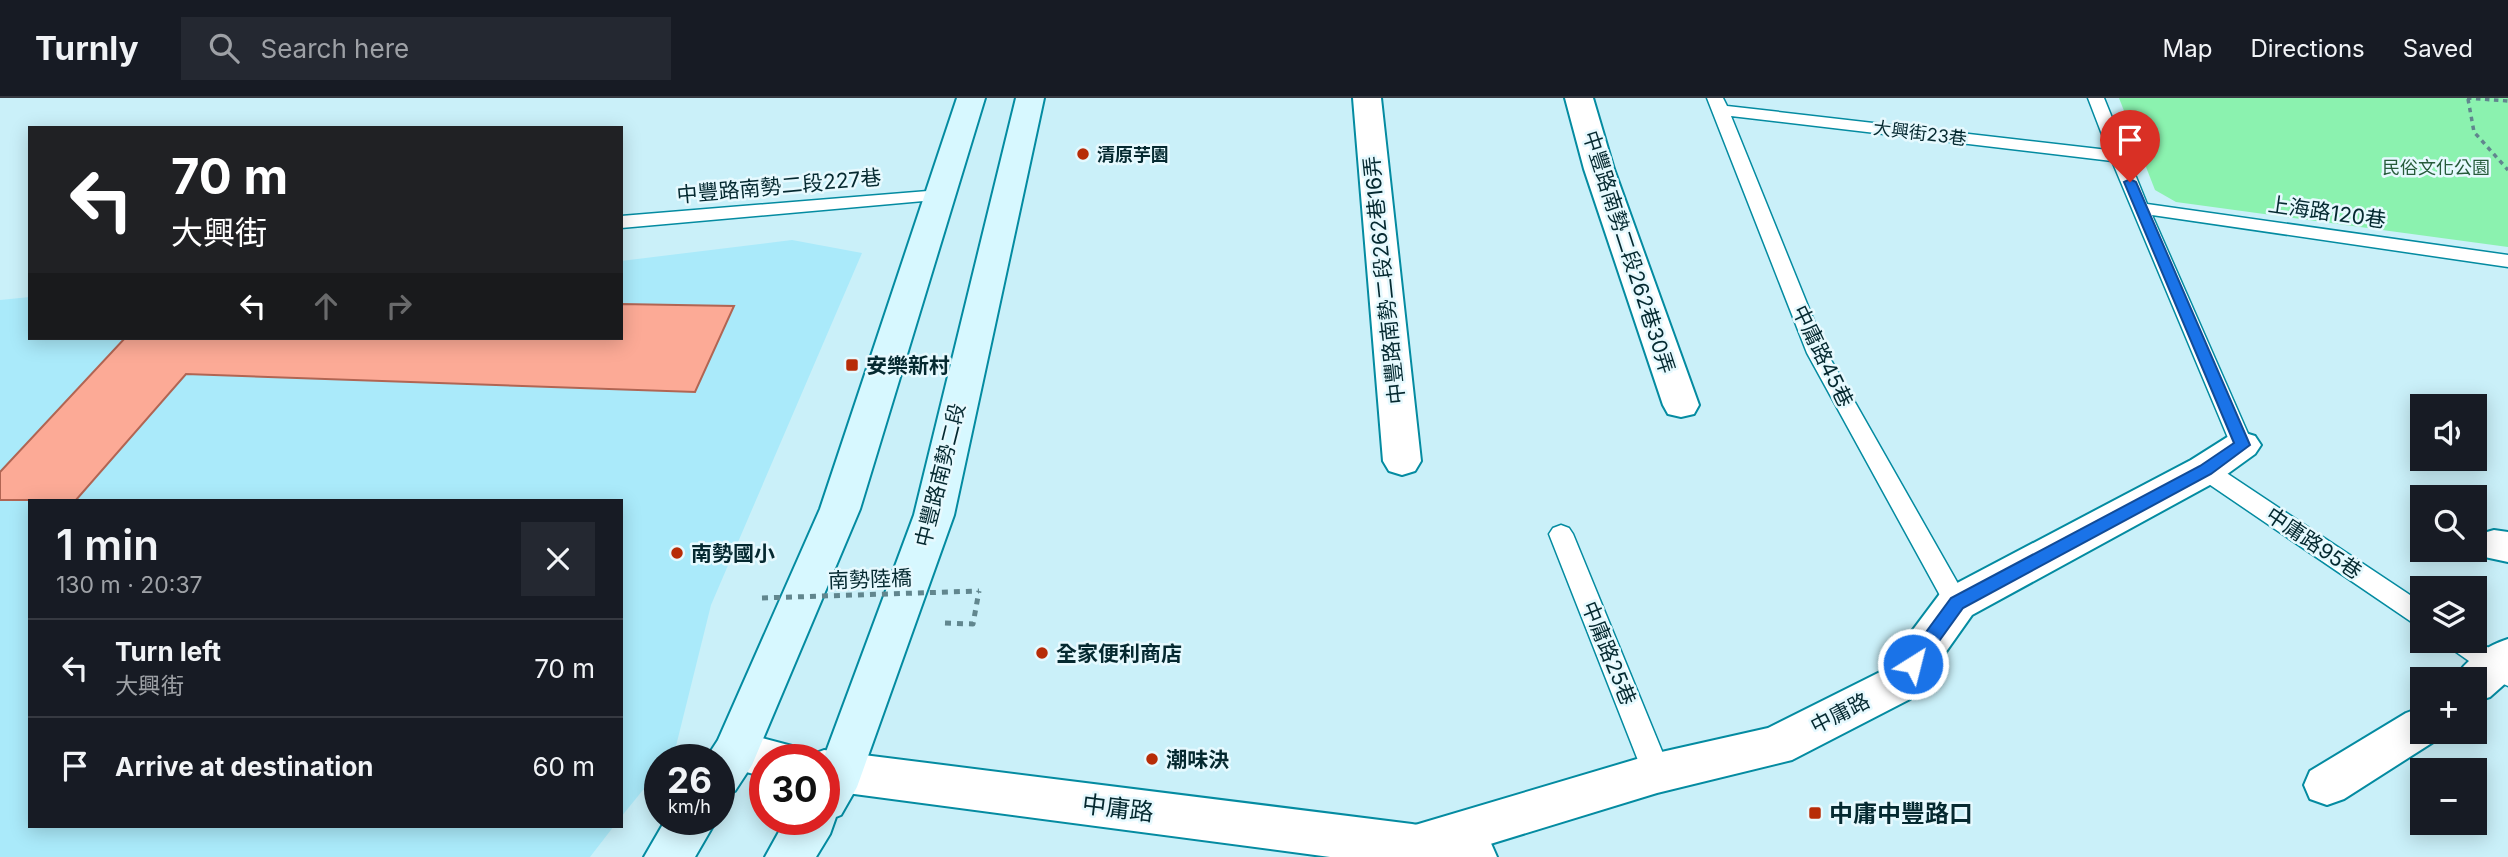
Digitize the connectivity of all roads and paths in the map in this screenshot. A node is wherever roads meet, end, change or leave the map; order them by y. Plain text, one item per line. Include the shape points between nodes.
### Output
1 (971, 98) edge
2 (1030, 98) edge
3 (1367, 98) edge
4 (1579, 98) edge
5 (2096, 98) edge
6 (2467, 98) edge
7 (2508, 101) edge
8 (1717, 104) edge
9 (2120, 157) junction
10 (2508, 170) edge
11 (940, 195) junction
12 (2140, 208) junction
13 (623, 222) edge
14 (2508, 261) edge
15 (1681, 405) dead end
16 (2242, 445) joint
17 (1402, 461) dead end
18 (2205, 470) junction
19 (1561, 534) dead end
20 (762, 598) dead end
21 (1957, 603) junction
22 (2410, 608) edge
23 (973, 624) dead end
24 (2475, 653) edge
25 (2497, 670) edge
26 (2410, 733) edge
27 (840, 755) edge
28 (744, 763) edge
29 (1657, 772) junction
30 (840, 782) edge
31 (2327, 785) dead end
32 (682, 835) edge
33 (803, 835) edge
34 (1413, 851) edge
35 (668, 857) edge
36 (789, 857) edge
37 (1473, 857) edge

1 - 11 main road
2 - 27 main road, 中豐路南勢二段 via 934,515
3 - 17 street, 中豐路南勢二段262巷16弄
4 - 15 street, 中豐路南勢二段262巷30弄
5 - 9 lane
6 - 7 path
6 - 10 path via 2474,132
8 - 9 lane, 大興街23巷
8 - 21 lane, 中庸路45巷 via 1817,354
9 - 12 lane
11 - 13 lane, 中豐路南勢二段227巷
11 - 28 main road via 840,509
12 - 14 lane, 上海路120巷
12 - 16 lane
16 - 18 street, 中庸路
18 - 21 street, 中庸路
18 - 22 lane, 中庸路95巷
19 - 29 lane, 中庸路25巷
20 - 23 path, 南勢陸橋, bridge via 979,591
21 - 29 street, 中庸路 via 1898,684 1776,746
24 - 25 lane
26 - 31 street
29 - 34 street, 中庸路
30 - 34 street, 中庸路
32 - 35 main road
33 - 36 main road
34 - 37 street, 中庸路

